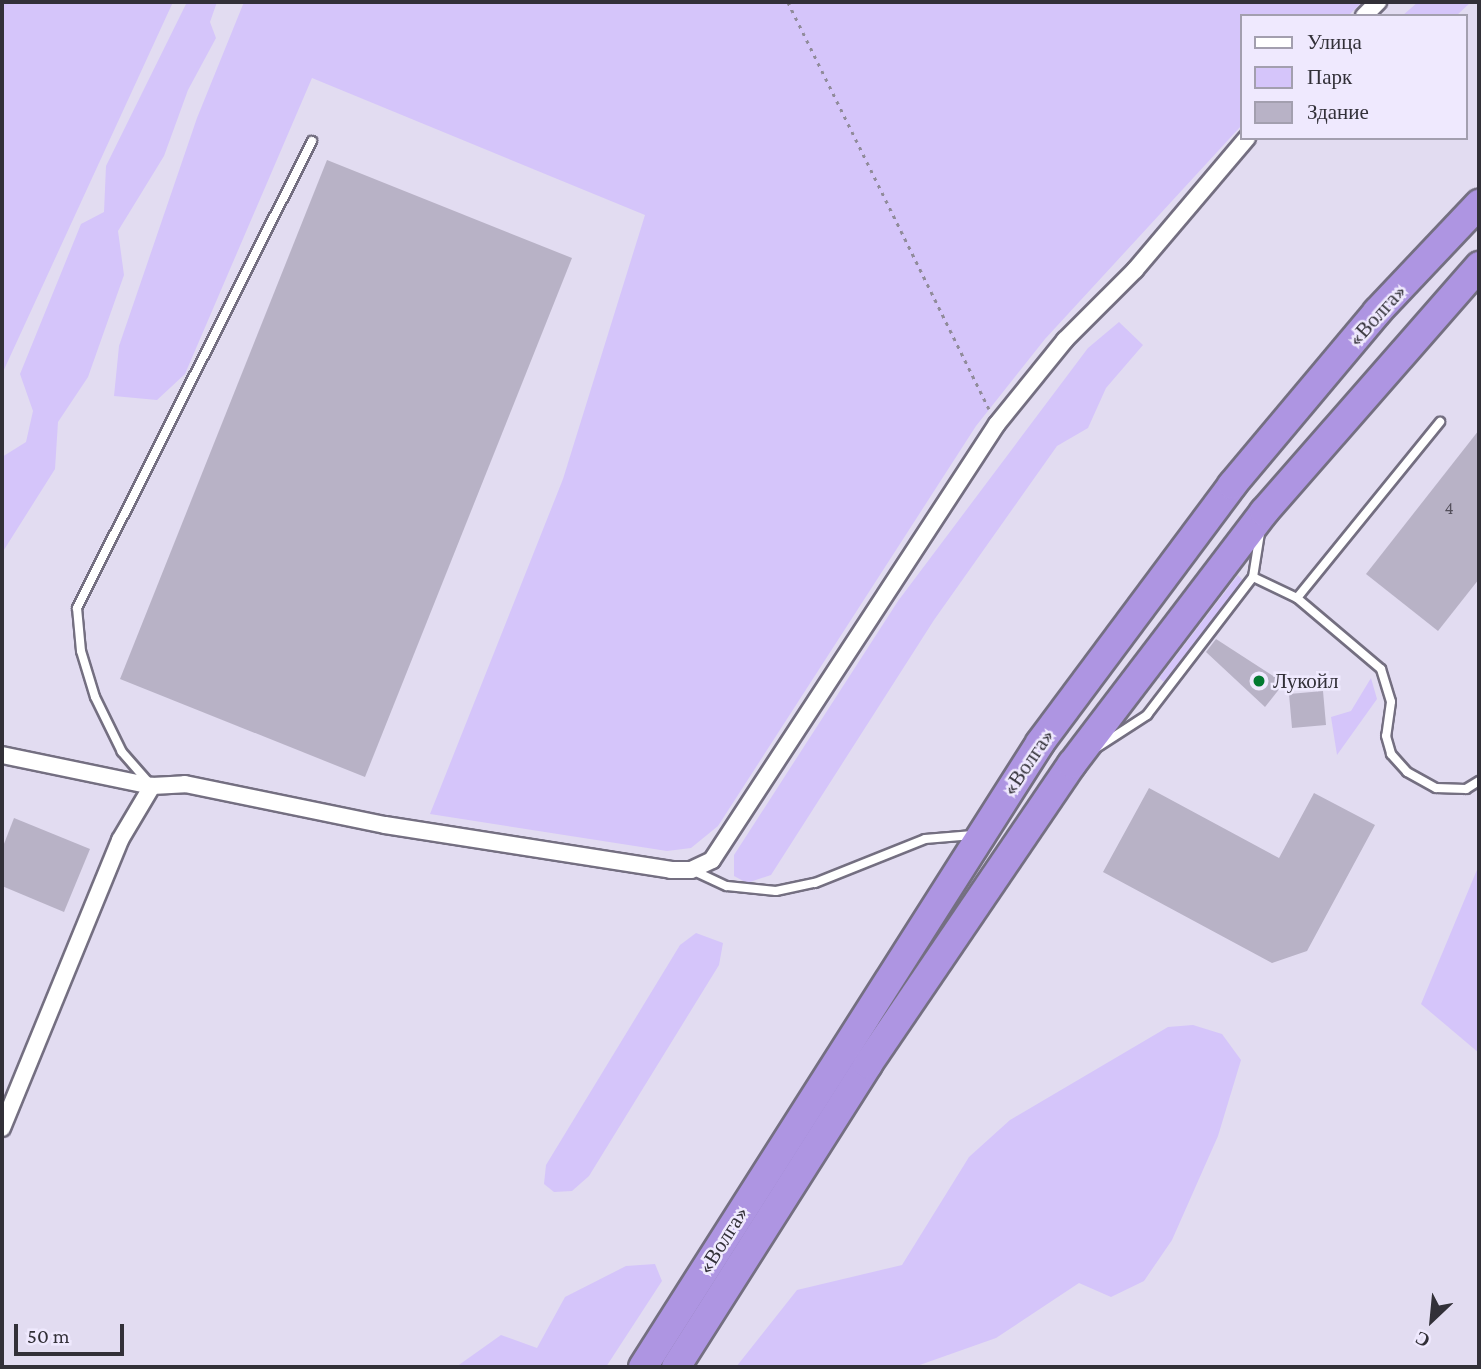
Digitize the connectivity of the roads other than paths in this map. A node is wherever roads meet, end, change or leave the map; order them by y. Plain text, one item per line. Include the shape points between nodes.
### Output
1 (1245, 140) edge
2 (312, 141) dead end
3 (1479, 204) edge
4 (1479, 266) edge
5 (1440, 422) dead end
6 (1264, 512) junction
7 (1253, 577) junction
8 (1297, 598) junction
9 (2, 755) edge
10 (1072, 764) junction
11 (1479, 781) edge
12 (152, 786) junction
13 (980, 835) junction
14 (691, 870) junction
15 (2, 1128) edge
16 (642, 1367) edge
17 (676, 1367) edge

1 - 14 street via 1135,270 1065,340 997,424 735,833 712,860
2 - 12 lane via 76,608 81,651 95,696 122,752
3 - 13 highway, «Волга» via 1377,312 1232,485 1040,743
4 - 6 highway, «Волга»
5 - 8 lane
6 - 7 lane
6 - 10 highway, «Волга»
7 - 8 lane
7 - 10 lane via 1147,715
8 - 11 lane via 1381,669 1391,702 1386,736 1391,754 1407,772 1436,788 1466,789
9 - 12 street
10 - 17 highway, «Волга» via 868,1064
12 - 14 street via 185,784 385,825
12 - 15 street via 120,840
13 - 14 lane via 925,839 815,883 776,891 727,886
13 - 16 highway, «Волга»

